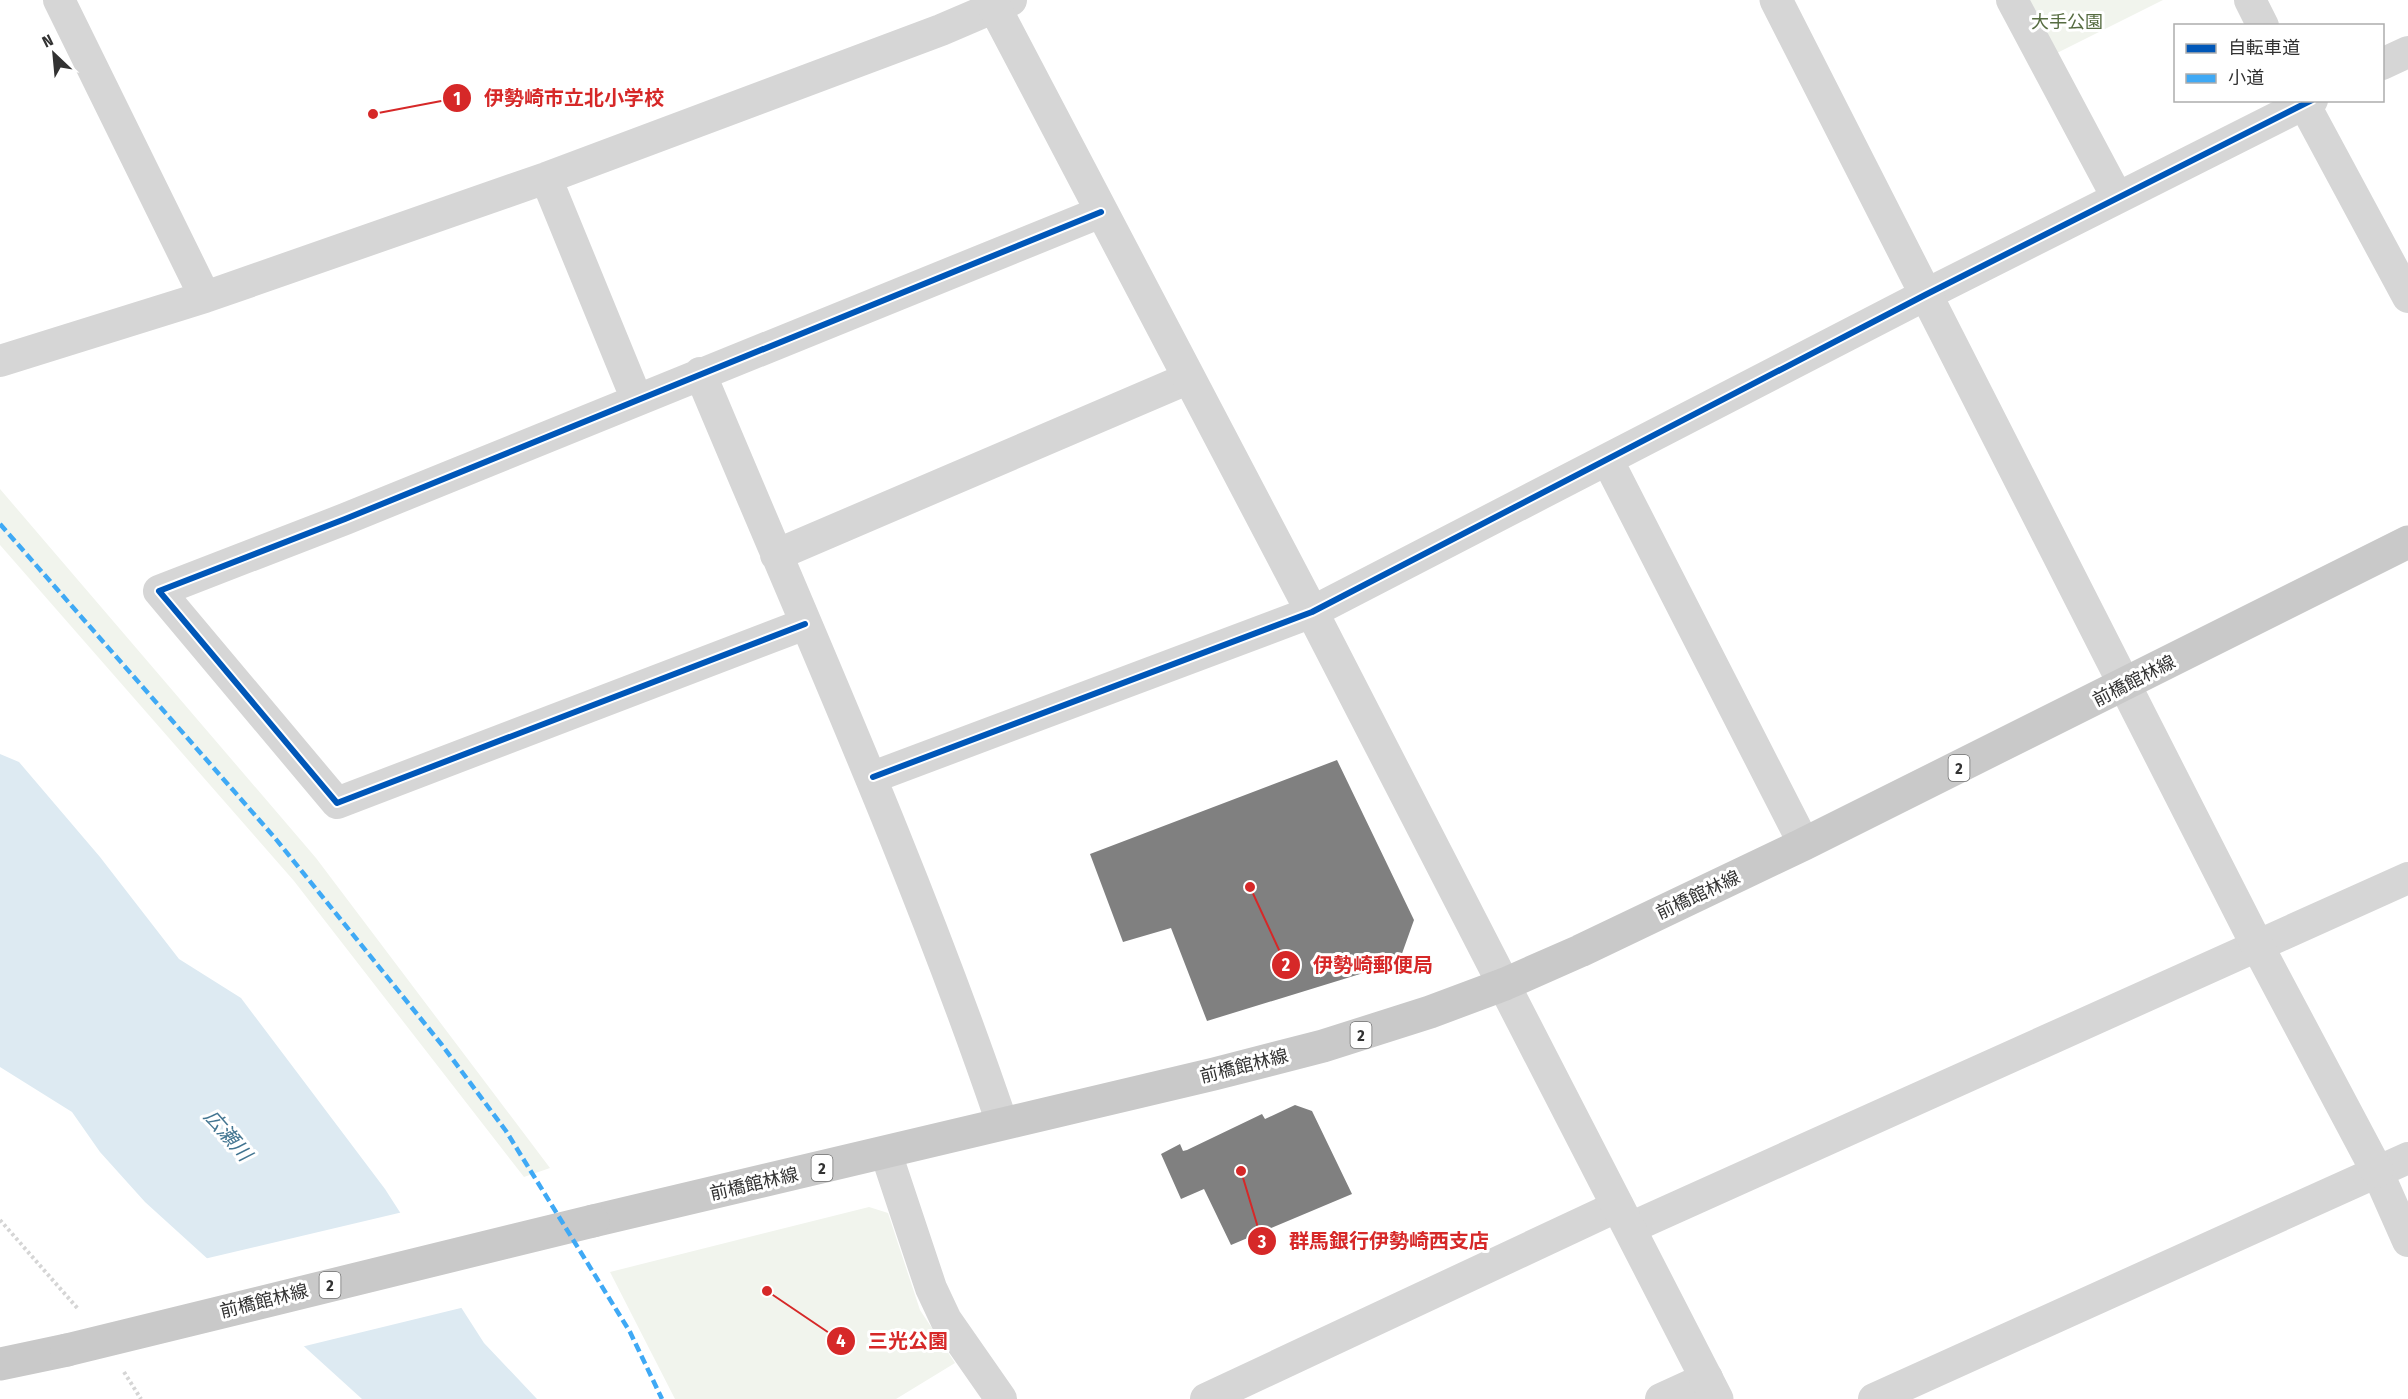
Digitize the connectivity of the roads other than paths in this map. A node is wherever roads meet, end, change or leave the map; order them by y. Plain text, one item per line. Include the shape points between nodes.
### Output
1 (59, 0) edge
2 (1776, 0) edge
3 (2012, 0) edge
4 (2250, 0) edge
5 (1003, 4) edge
6 (2263, 24) edge
7 (2408, 51) edge
8 (2384, 63) edge
9 (2306, 102) edge
10 (546, 178) junction
11 (2117, 197) junction
12 (1101, 212) junction
13 (1925, 295) junction
14 (205, 297) junction
15 (2408, 297) edge
16 (0, 361) edge
17 (700, 373) junction
18 (1189, 378) junction
19 (637, 400) junction
20 (1608, 461) junction
21 (2408, 542) edge
22 (776, 555) junction
23 (1312, 612) junction
24 (805, 624) junction
25 (2125, 686) junction
26 (873, 777) junction
27 (1804, 844) junction
28 (2408, 878) edge
29 (2257, 945) junction
30 (1505, 984) junction
31 (1002, 1123) junction
32 (886, 1153) junction
33 (2408, 1158) edge
34 (2377, 1171) junction
35 (1624, 1217) junction
36 (2408, 1241) edge
37 (0, 1364) edge
38 (1712, 1389) edge
39 (1001, 1399) edge
40 (1206, 1399) edge
41 (1661, 1399) edge
42 (1874, 1399) edge

1 - 14 street
2 - 13 street
3 - 11 street
4 - 6 street
5 - 10 street
5 - 12 street
7 - 8 street
9 - 11 street
9 - 15 street
10 - 14 street
10 - 19 street
11 - 13 street
12 - 17 street
12 - 18 street
13 - 20 street
13 - 25 street
14 - 16 street
17 - 19 street
17 - 22 street
18 - 22 street
18 - 23 street
19 - 24 street via 159,591 337,803
20 - 23 street
20 - 27 street
21 - 25 main road, 前橋館林線 / 2
22 - 24 street
23 - 26 street
23 - 30 street
24 - 26 street
25 - 27 main road, 前橋館林線 / 2
25 - 29 street
26 - 31 street
27 - 30 main road, 前橋館林線 / 2
28 - 29 street
29 - 34 street
29 - 35 street
30 - 31 main road, 前橋館林線 / 2 via 1406,1021 1323,1046
30 - 35 street
31 - 32 main road, 前橋館林線 / 2
32 - 37 main road, 前橋館林線 / 2, bridge
32 - 39 street via 931,1288
33 - 34 street
34 - 36 street
34 - 42 street
35 - 38 street
35 - 40 street
38 - 41 street

